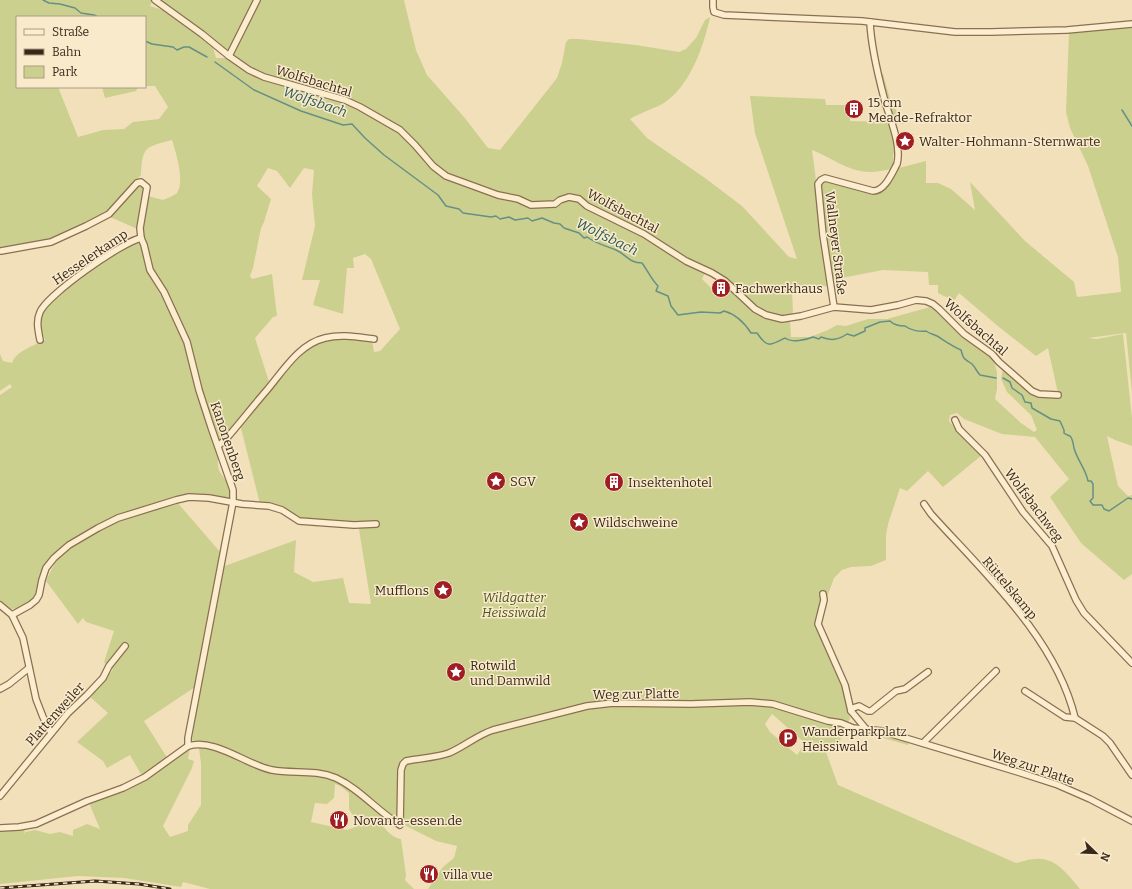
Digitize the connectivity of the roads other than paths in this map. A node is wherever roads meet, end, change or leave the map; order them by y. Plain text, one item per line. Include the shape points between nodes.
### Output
1 (155, 0) edge
2 (258, 0) edge
3 (713, 0) edge
4 (870, 22) junction
5 (1132, 24) edge
6 (229, 56) junction
7 (141, 238) junction
8 (2, 251) dead end
9 (834, 307) junction
10 (374, 339) dead end
11 (40, 340) dead end
12 (1058, 395) dead end
13 (955, 420) dead end
14 (218, 446) junction
15 (233, 502) junction
16 (924, 504) dead end
17 (376, 524) dead end
18 (823, 594) dead end
19 (0, 605) edge
20 (12, 615) junction
21 (125, 646) dead end
22 (1132, 663) edge
23 (29, 668) junction
24 (996, 671) dead end
25 (928, 672) dead end
26 (0, 689) edge
27 (1025, 691) dead end
28 (851, 711) junction
29 (1074, 718) junction
30 (866, 729) junction
31 (51, 733) junction
32 (923, 743) junction
33 (188, 746) junction
34 (1132, 775) edge
35 (0, 796) edge
36 (1132, 821) edge
37 (0, 828) edge

1 - 6 street, Wolfsbachtal
2 - 6 street
3 - 4 street via 714,12 724,15
4 - 5 street via 955,32 1067,30
4 - 9 street, Wallneyer Straße via 878,72 897,145 898,160 878,190 873,191 825,178 818,184
6 - 9 street, Wolfsbachtal via 264,77 345,100 360,107 400,130 432,166 446,176 531,205 555,204 569,197 579,199 587,206 644,234 686,261 725,281 755,309 766,315 782,319
7 - 8 street, Kanonenberg via 140,228 147,187 141,182 137,183 109,214 86,226 51,242
7 - 11 street, Hesselerkamp via 135,239 105,258 67,284 48,301 40,312 37,323
7 - 14 street, Kanonenberg via 150,270 164,292 187,342 199,390
9 - 12 street, Wolfsbachtal via 871,310 916,300 926,301 933,304 964,334 992,354 1032,391 1038,394
10 - 14 street via 343,335 314,341 288,363
13 - 22 street, Wolfsbachweg via 959,429 985,455 1023,512 1052,546 1080,607
14 - 15 street, Kanonenberg via 233,490
15 - 17 street via 276,508 299,520 354,525
15 - 20 street via 189,497 109,522 69,545 54,558 44,574 36,600
15 - 33 street, Kanonenberg
16 - 29 street, Rüttelskamp via 1009,599 1048,654 1062,681
18 - 28 street via 818,624 845,685
19 - 20 street
20 - 23 street via 23,638
21 - 31 street, Plattenweiler via 103,678
23 - 26 street
23 - 31 street via 36,699
24 - 32 street
25 - 28 street via 871,710 858,706
27 - 29 street via 1064,716
28 - 30 street
29 - 34 street via 1104,736
30 - 32 street, Weg zur Platte
30 - 33 street, Weg zur Platte via 852,728 773,704 613,703 587,706 484,733 451,752 436,757 404,762 401,770 400,825 336,778 318,773 271,770 212,747 196,744
31 - 35 street, Plattenweiler
32 - 36 street, Weg zur Platte via 1058,786
33 - 37 street via 145,777 123,788 36,824

